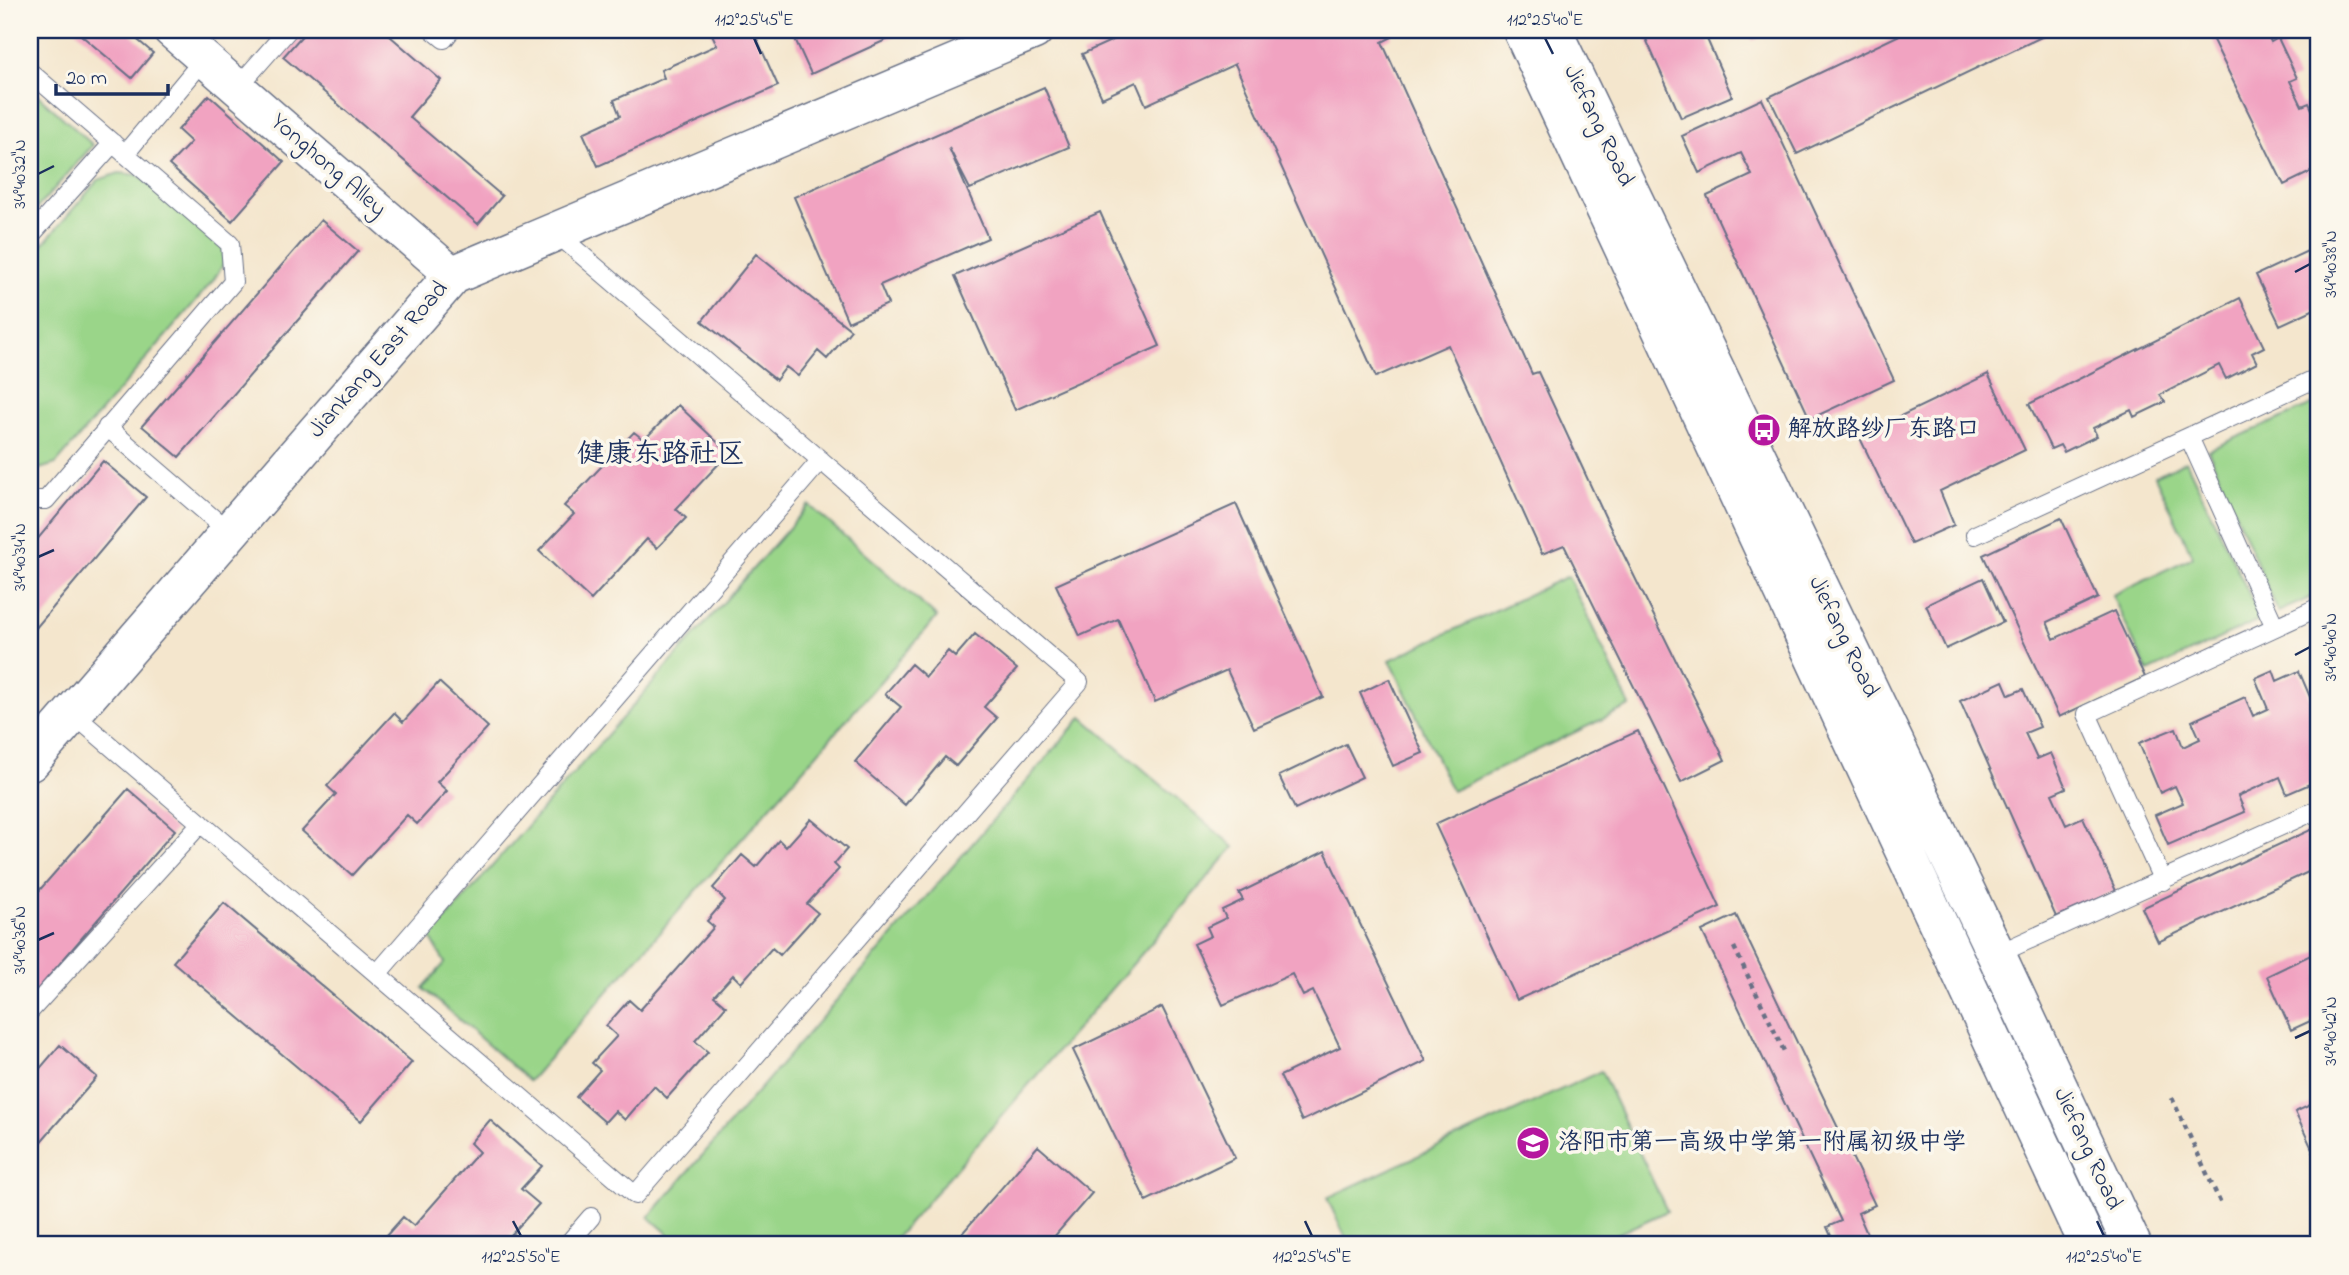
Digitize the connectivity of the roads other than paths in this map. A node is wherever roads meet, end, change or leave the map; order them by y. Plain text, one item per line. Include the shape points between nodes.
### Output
1 (288, 30) edge
2 (433, 30) edge
3 (451, 30) edge
4 (1034, 30) edge
5 (1522, 30) edge
6 (1552, 30) edge
7 (192, 41) edge
8 (30, 72) edge
9 (237, 88) junction
10 (119, 149) junction
11 (555, 232) junction
12 (30, 236) edge
13 (453, 275) junction
14 (2319, 377) edge
15 (107, 428) junction
16 (2189, 437) junction
17 (821, 460) junction
18 (30, 500) edge
19 (229, 532) junction
20 (1975, 536) dead end
21 (2319, 607) edge
22 (2275, 627) junction
23 (72, 713) junction
24 (30, 762) edge
25 (2319, 809) edge
26 (201, 823) junction
27 (2163, 881) junction
28 (1996, 954) junction
29 (1960, 968) junction
30 (377, 974) junction
31 (30, 1011) edge
32 (592, 1217) dead end
33 (567, 1245) edge
34 (2088, 1245) edge
35 (2132, 1245) edge

1 - 9 lane
2 - 3 lane via 444,39
4 - 11 main road, Jiankang East Road
5 - 29 main road, Jiefang Road
6 - 28 main road, Jiefang Road
7 - 9 street, Yonghong Alley
7 - 10 lane
8 - 10 lane
9 - 13 street, Yonghong Alley
10 - 12 lane
10 - 15 lane via 230,244 233,282
11 - 13 main road, Jiankang East Road
11 - 17 lane
13 - 19 main road, Jiankang East Road
14 - 16 lane
15 - 18 lane via 46,500
15 - 19 lane
16 - 20 lane
16 - 22 lane
17 - 30 lane
17 - 30 lane via 1079,682 672,1154 635,1195
19 - 23 main road, Jiankang East Road
21 - 22 lane
22 - 27 lane via 2087,714
23 - 24 main road, Jiankang East Road
23 - 26 lane
25 - 27 lane
26 - 30 lane
26 - 31 lane
27 - 28 lane
28 - 29 lane
28 - 35 main road, Jiefang Road
29 - 34 main road, Jiefang Road
32 - 33 lane

